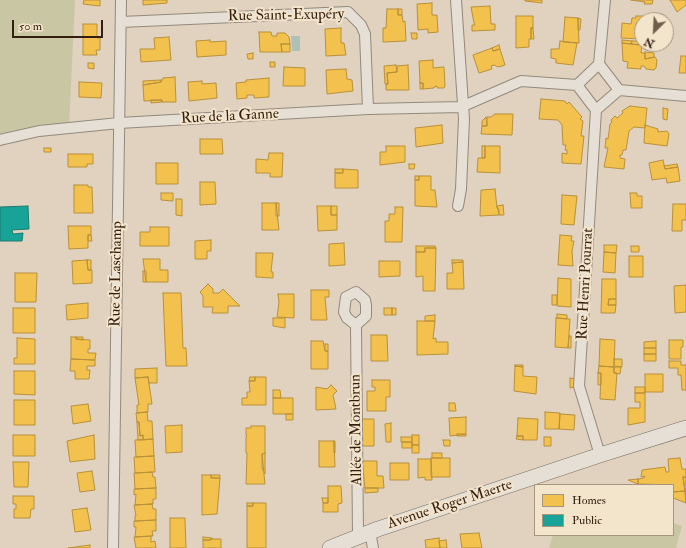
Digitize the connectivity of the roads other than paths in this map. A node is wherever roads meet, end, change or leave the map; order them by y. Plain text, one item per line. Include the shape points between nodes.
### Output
1 (121, 0) edge
2 (456, 0) edge
3 (605, 0) edge
4 (121, 22) junction
5 (599, 64) junction
6 (577, 85) junction
7 (618, 90) junction
8 (686, 96) edge
9 (461, 107) junction
10 (368, 109) junction
11 (596, 110) junction
12 (119, 123) junction
13 (0, 140) edge
14 (458, 206) dead end
15 (356, 325) dead end
16 (686, 428) edge
17 (600, 455) junction
18 (364, 534) junction
19 (113, 548) edge
20 (330, 548) edge
21 (373, 548) edge

1 - 4 street, Rue de Laschamp
2 - 9 street
3 - 5 street
4 - 10 street, Rue Saint-Exupéry via 348,12 362,25 365,34
4 - 12 street, Rue de Laschamp
5 - 6 street
5 - 7 street
6 - 9 street via 520,81
6 - 11 street
7 - 8 street
7 - 11 street
9 - 10 street, Rue de la Ganne
9 - 14 street via 464,119
10 - 12 street, Rue de la Ganne
11 - 17 street, Rue Henri Pourrat via 579,386
12 - 13 street, Rue de la Ganne via 40,131
12 - 19 street, Rue de Laschamp
15 - 18 street, Allée de Montbrun
16 - 17 main road, Avenue Roger Maerte
17 - 18 main road, Avenue Roger Maerte
18 - 20 main road, Avenue Roger Maerte
18 - 21 street, Allée de Montbrun

